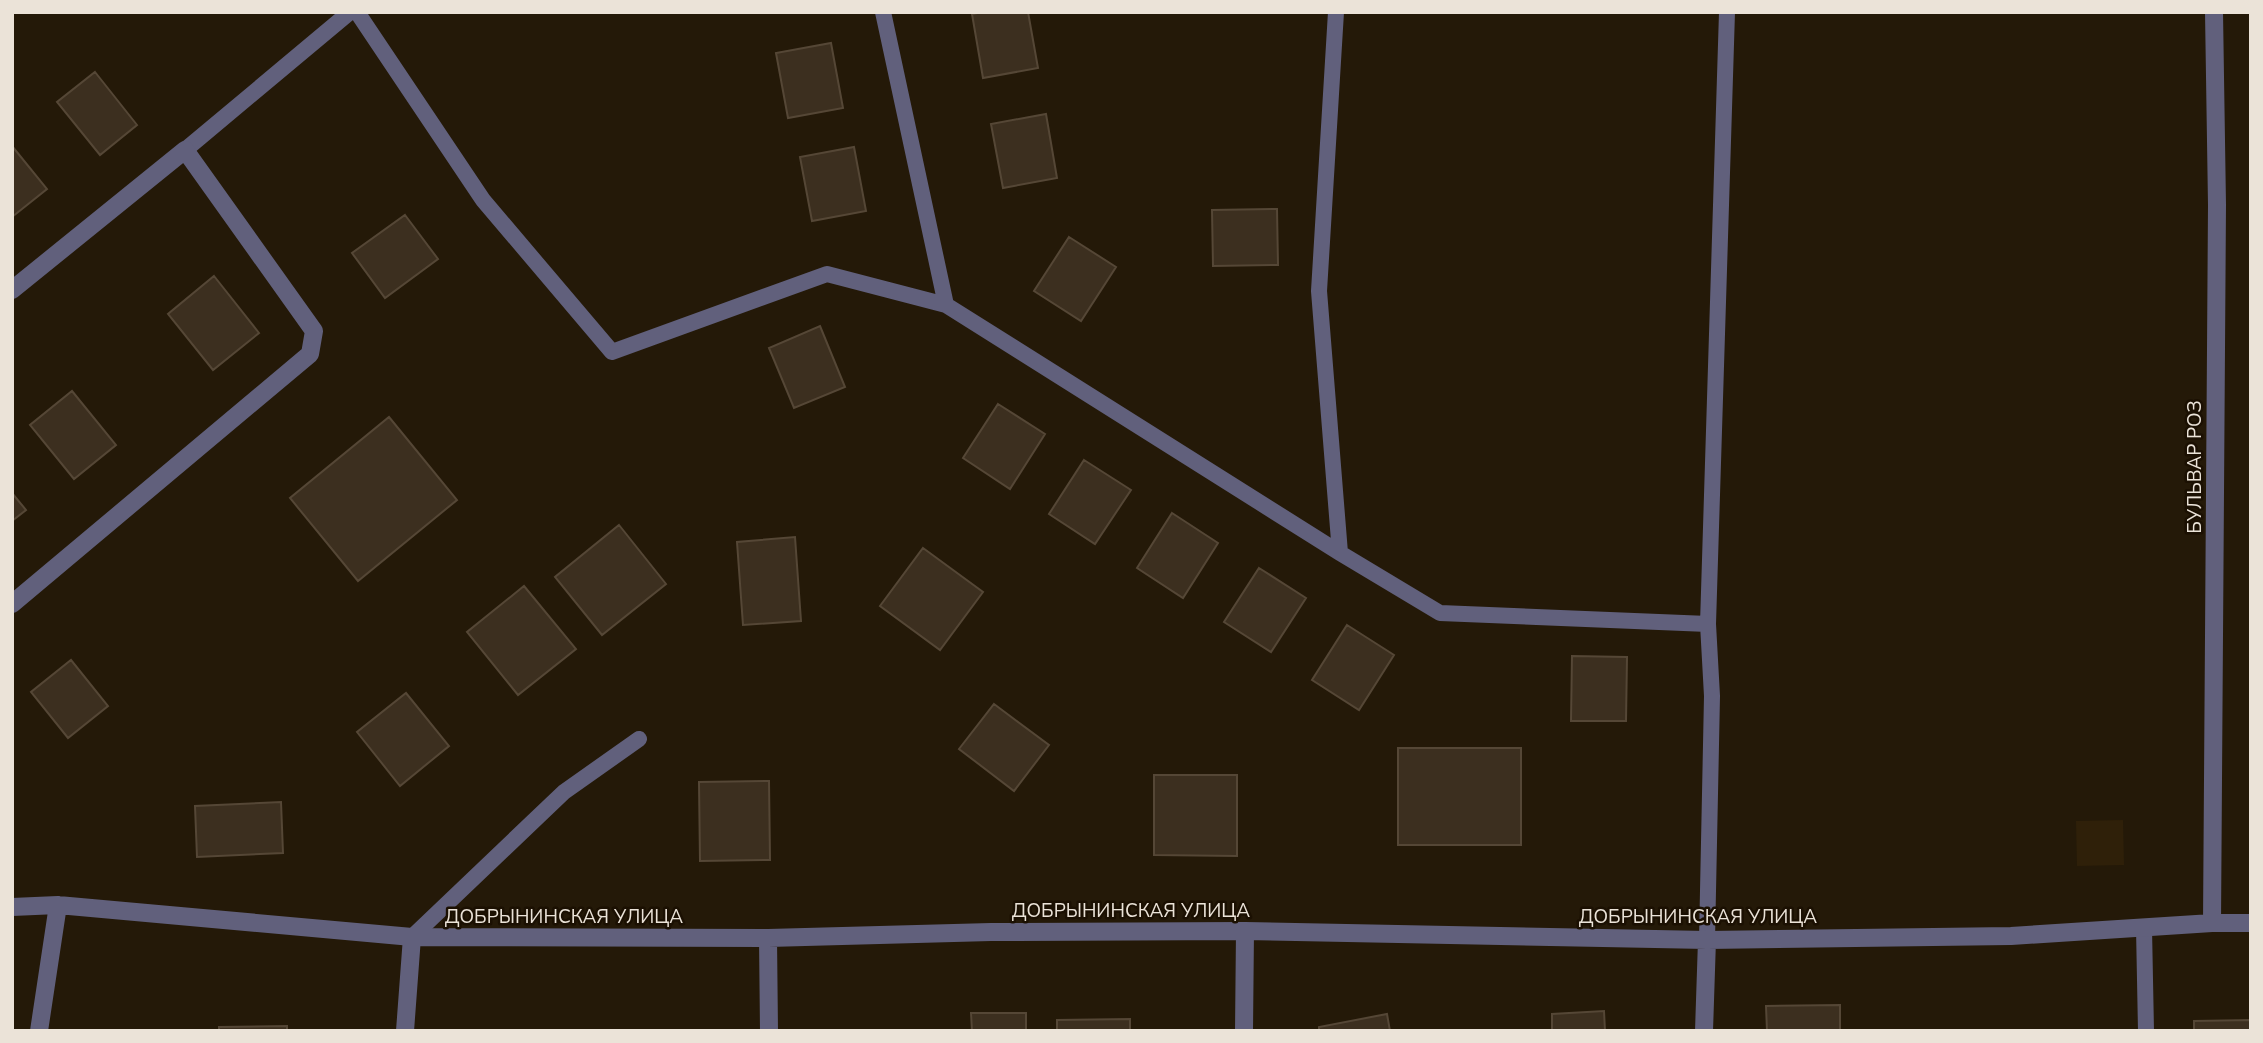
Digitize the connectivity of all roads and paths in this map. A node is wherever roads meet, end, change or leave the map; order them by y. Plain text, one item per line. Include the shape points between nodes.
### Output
1 (350, 12) edge
2 (357, 12) edge
3 (883, 12) edge
4 (1336, 12) edge
5 (1727, 12) edge
6 (2214, 12) edge
7 (185, 150) junction
8 (12, 290) edge
9 (946, 305) junction
10 (1340, 553) junction
11 (12, 604) edge
12 (1708, 624) junction
13 (639, 740) dead end
14 (58, 905) junction
15 (12, 907) edge
16 (2213, 923) junction
17 (2251, 923) edge
18 (2144, 928) junction
19 (1245, 931) junction
20 (412, 937) junction
21 (768, 938) junction
22 (1707, 940) junction
23 (39, 1031) edge
24 (405, 1031) edge
25 (769, 1031) edge
26 (1244, 1031) edge
27 (1704, 1031) edge
28 (2146, 1031) edge

1 - 7 lane
2 - 9 lane via 483,200 612,352 827,274
3 - 9 lane
4 - 10 lane via 1319,291
5 - 12 lane
6 - 16 street, БУЛЬВАР РОЗ
7 - 8 street
7 - 11 street via 314,331 310,354
9 - 10 lane
10 - 12 lane via 1440,613
12 - 22 lane via 1712,695
13 - 20 lane via 564,792
14 - 15 street, ДОБРЫНИНСКАЯ УЛИЦА
14 - 20 street, ДОБРЫНИНСКАЯ УЛИЦА
14 - 23 street
16 - 17 street, ДОБРЫНИНСКАЯ УЛИЦА
16 - 18 street, ДОБРЫНИНСКАЯ УЛИЦА
18 - 22 street, ДОБРЫНИНСКАЯ УЛИЦА via 2011,936
18 - 28 lane
19 - 21 street, ДОБРЫНИНСКАЯ УЛИЦА
19 - 22 street, ДОБРЫНИНСКАЯ УЛИЦА
19 - 26 street
20 - 21 street, ДОБРЫНИНСКАЯ УЛИЦА
20 - 24 street
21 - 25 street
22 - 27 street

